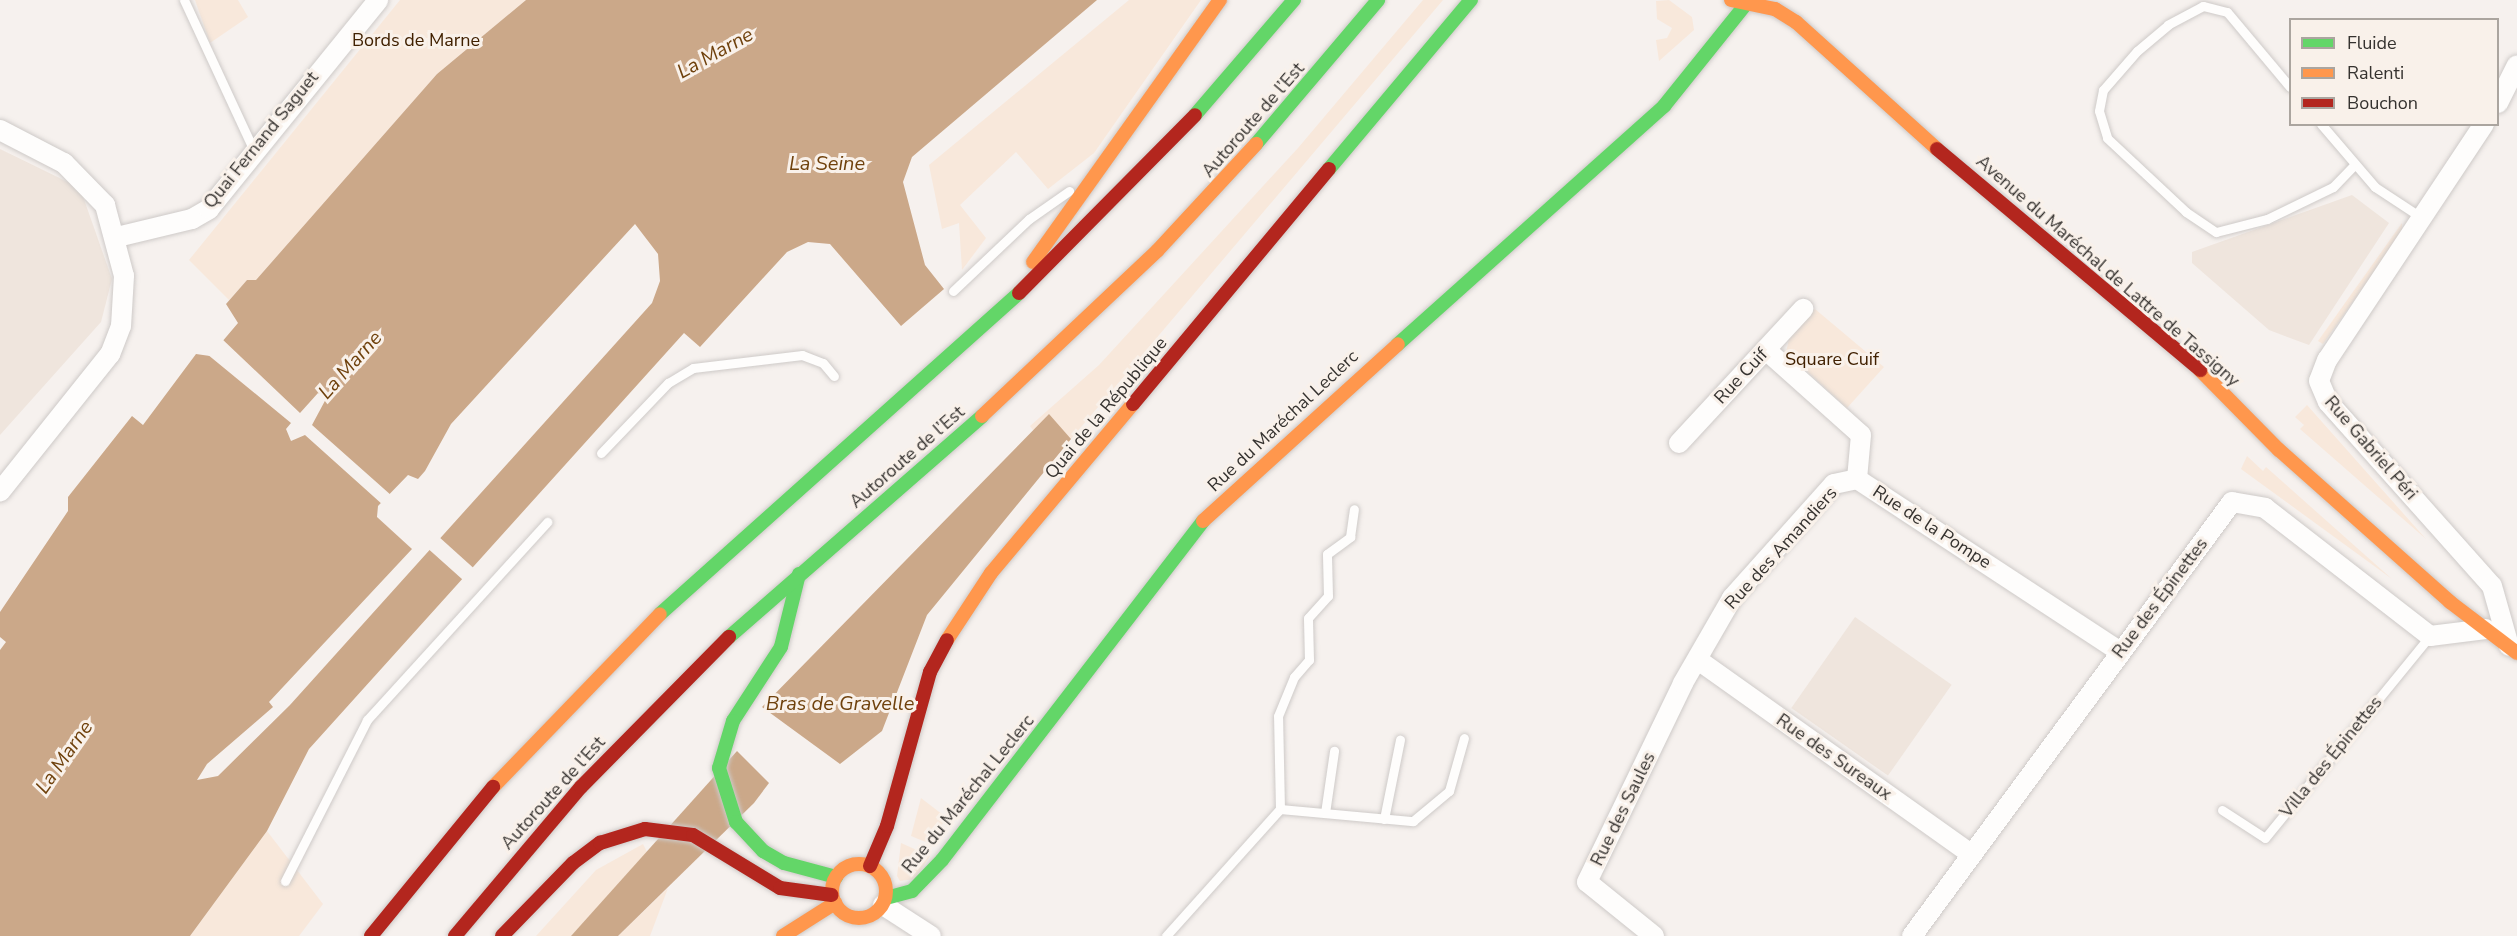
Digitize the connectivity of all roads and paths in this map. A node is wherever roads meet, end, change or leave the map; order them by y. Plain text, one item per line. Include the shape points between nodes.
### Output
1 (184, 0) edge
2 (378, 0) edge
3 (1220, 0) edge
4 (1294, 0) edge
5 (1378, 0) edge
6 (1471, 0) edge
7 (1484, 0) edge
8 (1742, 1) edge
9 (1455, 23) junction
10 (2517, 65) edge
11 (2289, 86) edge
12 (2499, 101) edge
13 (2323, 126) edge
14 (2483, 126) edge
15 (0, 129) edge
16 (254, 151) junction
17 (2354, 165) junction
18 (1091, 177) junction
19 (2423, 218) junction
20 (117, 237) junction
21 (953, 291) dead end
22 (1803, 309) dead end
23 (998, 315) junction
24 (1766, 350) junction
25 (834, 376) dead end
26 (1678, 443) dead end
27 (601, 453) dead end
28 (1857, 479) junction
29 (0, 492) edge
30 (1354, 509) dead end
31 (547, 522) dead end
32 (799, 574) junction
33 (2486, 629) junction
34 (2430, 636) junction
35 (2513, 649) edge
36 (2120, 652) junction
37 (1698, 660) junction
38 (1464, 738) dead end
39 (1400, 740) dead end
40 (1334, 751) dead end
41 (1280, 809) junction
42 (2222, 810) dead end
43 (1325, 813) junction
44 (1384, 819) junction
45 (1971, 854) junction
46 (870, 866) junction
47 (836, 878) junction
48 (285, 881) dead end
49 (833, 899) junction
50 (882, 904) junction
51 (1915, 935) edge
52 (371, 936) edge
53 (455, 936) edge
54 (502, 936) edge
55 (783, 936) edge
56 (867, 936) edge
57 (932, 936) edge
58 (1166, 936) edge
59 (1654, 936) edge

1 - 16 lane
2 - 16 street, Quai Fernand Saguet
3 - 18 main road
4 - 23 main road via 1163,150
5 - 32 main road, Autoroute de l’Est via 1220,186 1023,380
6 - 9 main road, Quai de la République
7 - 9 main road, Quai de la République
8 - 33 main road, Avenue du Maréchal de Lattre de Tassigny via 1775,9 1796,22 2009,213 2048,239 2212,381 2279,450
8 - 50 main road, Rue du Maréchal Leclerc via 1664,106 1204,519 942,860 912,891
9 - 46 main road, Quai de la République via 1007,555 960,619 930,672 887,826
10 - 12 street
11 - 17 lane via 2227,12 2203,6 2168,25 2137,51 2103,90 2099,111 2107,138 2186,212 2216,232 2267,219 2323,192
13 - 17 lane
14 - 19 street, Rue Gabriel Péri
15 - 20 street via 42,149 77,174 105,205
16 - 20 street, Quai Fernand Saguet via 203,213
17 - 19 lane via 2375,187
18 - 21 lane via 1029,219
18 - 23 main road
19 - 35 street, Rue Gabriel Péri via 2327,360 2319,381 2328,402 2492,586
20 - 29 street via 124,297 121,326 110,354
22 - 24 street, Rue Cuif
23 - 52 main road via 736,541 596,674 470,812
24 - 26 street, Rue Cuif
24 - 28 street, Rue de la Pompe via 1862,435
25 - 27 lane via 823,363 802,355 693,368 668,383
28 - 36 street, Rue de la Pompe
28 - 37 street, Rue des Amandiers via 1834,484 1732,598
30 - 41 lane via 1350,537 1327,554 1328,596 1308,618 1309,660 1287,690 1278,716
31 - 48 lane via 367,720
32 - 47 main road via 781,647 732,721 719,768 736,822 763,851
32 - 53 main road, Autoroute de l’Est via 643,720
33 - 34 street
33 - 35 main road, Avenue du Maréchal de Lattre de Tassigny
34 - 36 street, Rue des Épinettes via 2265,508 2247,501 2232,502
34 - 42 lane, Villa des Épinettes via 2265,838
36 - 45 street, Rue des Épinettes
37 - 45 street, Rue des Sureaux
37 - 59 street, Rue des Saules via 1587,882
38 - 44 lane via 1449,791 1438,804 1413,821
39 - 44 lane
40 - 43 lane
41 - 43 lane
41 - 58 lane
43 - 44 lane
45 - 51 street, Rue des Épinettes
46 - 47 main road via 847,866
46 - 50 main road via 886,883
47 - 49 main road
49 - 50 main road via 855,918
49 - 54 main road via 780,888 693,834 645,829 608,839 573,863
49 - 55 main road
50 - 56 main road
50 - 57 street

